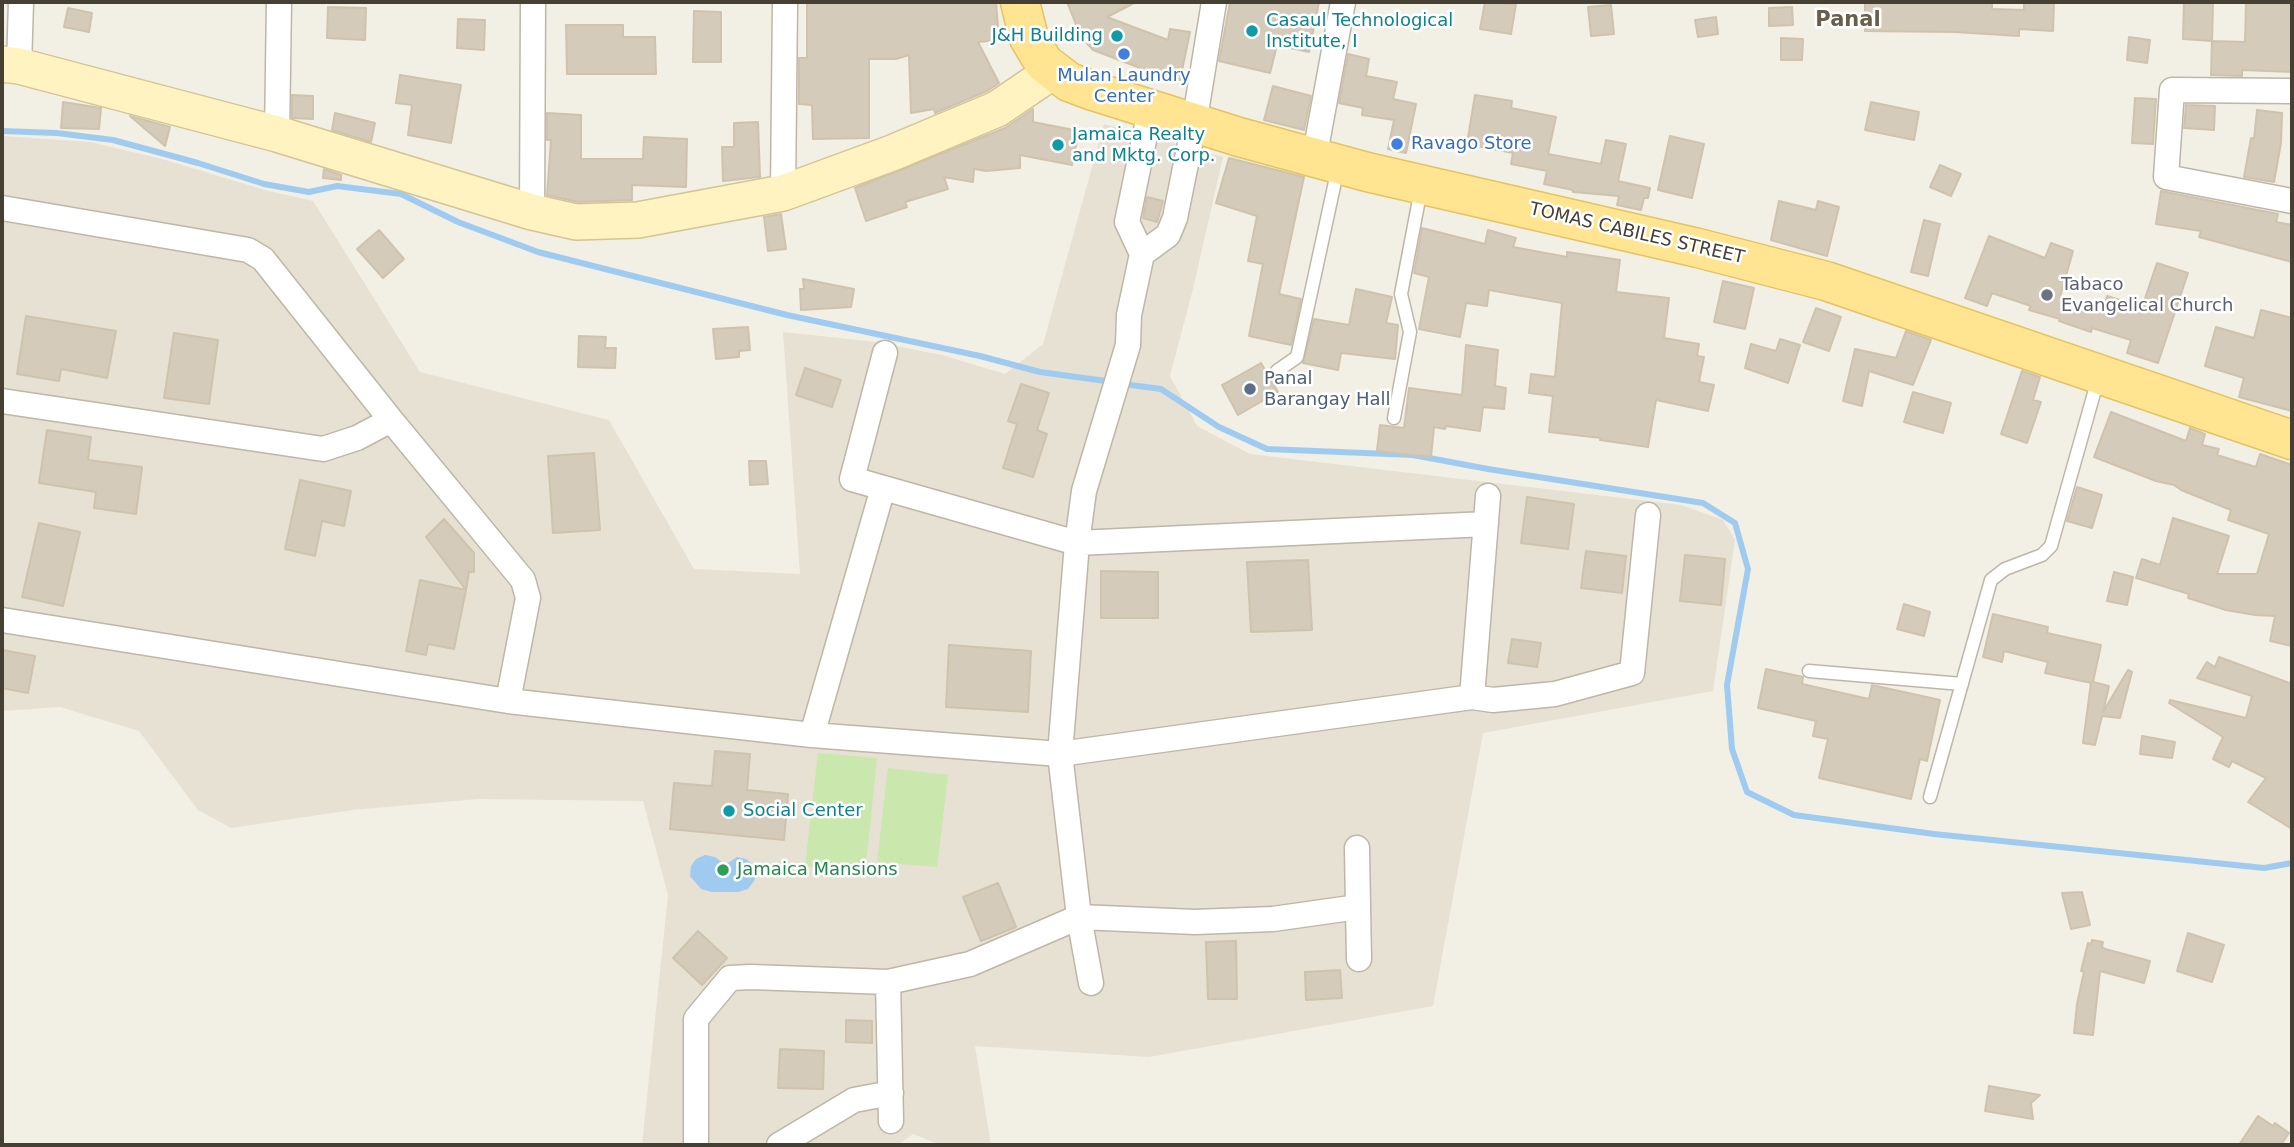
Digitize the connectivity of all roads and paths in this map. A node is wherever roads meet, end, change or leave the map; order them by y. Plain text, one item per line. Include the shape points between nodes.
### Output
1 (21, 2) edge
2 (279, 2) edge
3 (533, 2) edge
4 (786, 2) edge
5 (1020, 2) edge
6 (1214, 2) edge
7 (1343, 2) edge
8 (11, 65) edge
9 (1053, 71) junction
10 (2292, 91) edge
11 (1150, 111) junction
12 (1194, 124) junction
13 (277, 134) junction
14 (1326, 161) junction
15 (1422, 186) junction
16 (783, 193) junction
17 (2292, 201) edge
18 (2, 208) edge
19 (531, 212) junction
20 (1142, 254) junction
21 (885, 353) dead end
22 (1277, 371) dead end
23 (2100, 375) junction
24 (2, 401) edge
25 (1394, 418) dead end
26 (391, 420) junction
27 (2292, 440) edge
28 (883, 488) junction
29 (1488, 496) dead end
30 (1648, 515) dead end
31 (1486, 524) junction
32 (1077, 543) junction
33 (2, 620) edge
34 (1810, 671) dead end
35 (1962, 684) junction
36 (1472, 697) junction
37 (508, 701) junction
38 (812, 735) junction
39 (1060, 754) junction
40 (1930, 797) dead end
41 (1357, 848) dead end
42 (1358, 907) junction
43 (1079, 917) junction
44 (1359, 960) dead end
45 (888, 982) junction
46 (1091, 983) dead end
47 (891, 1093) junction
48 (891, 1121) dead end
49 (696, 1145) edge
50 (779, 1145) edge

1 - 8 street
2 - 13 street
3 - 19 street
4 - 16 street
5 - 9 main road, TOMAS CABILES STREET via 1029,38
6 - 12 street
7 - 14 street
8 - 13 street
9 - 11 main road, TOMAS CABILES STREET via 1069,82
9 - 16 street via 997,109
10 - 17 street via 2172,90 2166,177
11 - 12 main road, TOMAS CABILES STREET
11 - 20 street via 1127,222
12 - 14 main road, TOMAS CABILES STREET
12 - 20 street via 1168,235
13 - 19 street
14 - 15 main road, TOMAS CABILES STREET
14 - 22 lane via 1297,357
15 - 23 main road, TOMAS CABILES STREET via 1698,247 1826,281
15 - 25 lane via 1401,294 1410,332
16 - 19 street via 638,220 576,222
18 - 26 street via 248,250 263,259
20 - 32 street via 1129,315 1128,345 1084,491
21 - 28 street via 852,479
23 - 27 main road, TOMAS CABILES STREET
23 - 35 lane via 2051,546 1991,580
24 - 26 street via 323,449
26 - 37 street via 523,580 528,598
28 - 32 street
28 - 38 street
29 - 31 street
30 - 36 street via 1632,673 1555,694 1493,700
31 - 32 street
31 - 36 street
32 - 39 street
33 - 37 street
34 - 35 lane
35 - 40 lane
36 - 39 street
37 - 38 street
38 - 39 street
39 - 43 street
41 - 42 street
42 - 43 street via 1221,921
42 - 44 street
43 - 45 street via 970,964
43 - 46 street
45 - 47 street
45 - 49 street via 730,978 696,1019
47 - 48 street
47 - 50 street via 854,1100

